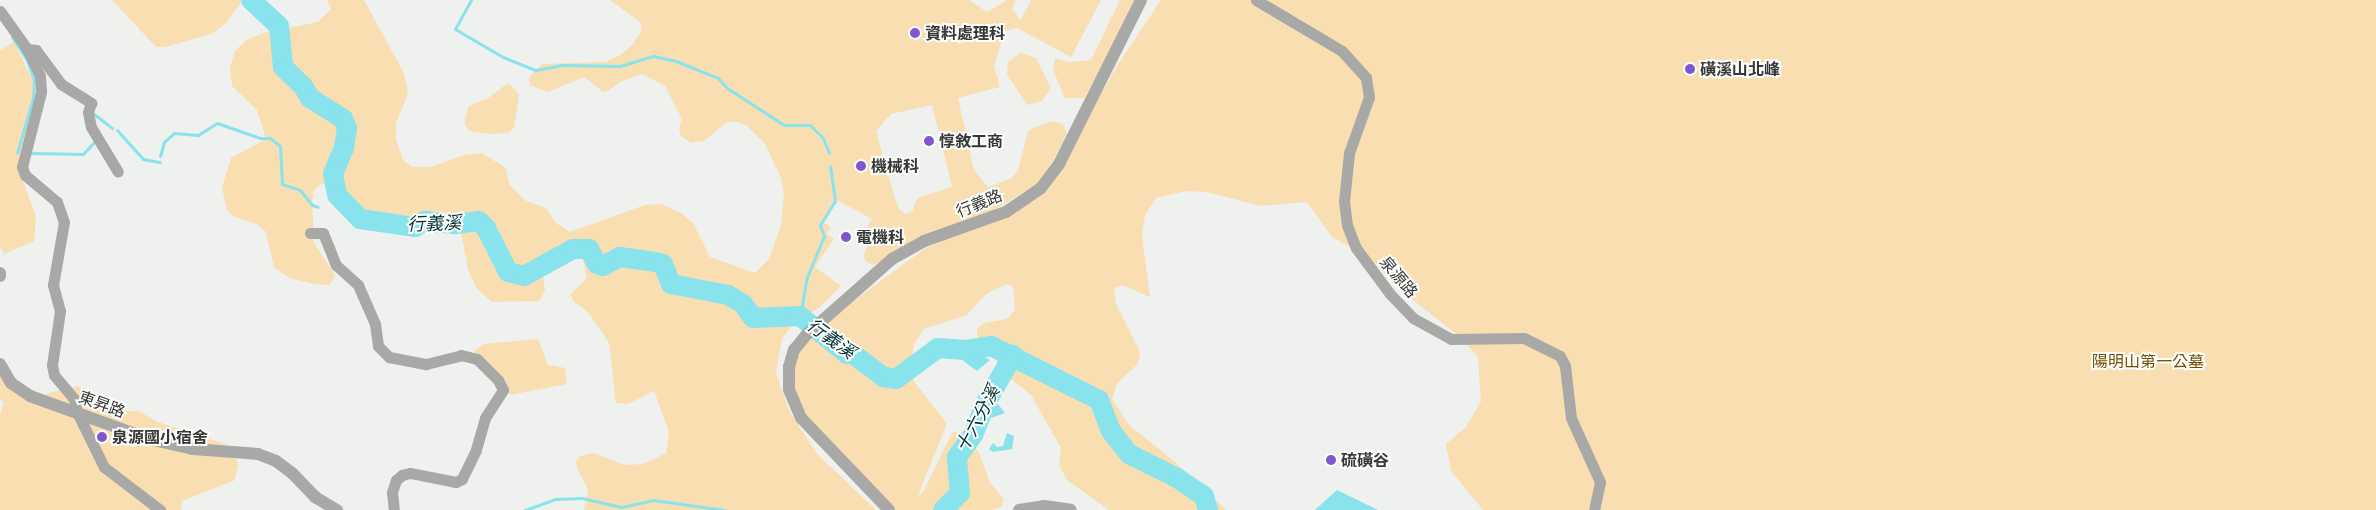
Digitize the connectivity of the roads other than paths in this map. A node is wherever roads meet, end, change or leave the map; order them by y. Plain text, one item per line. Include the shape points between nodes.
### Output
1 (1141, 0) edge
2 (1256, 0) edge
3 (0, 10) edge
4 (27, 49) junction
5 (118, 172) dead end
6 (310, 233) dead end
7 (0, 364) edge
8 (77, 412) junction
9 (160, 510) edge
10 (337, 510) edge
11 (394, 510) edge
12 (888, 510) edge
13 (1019, 510) edge
14 (1071, 510) edge
15 (1594, 510) edge

1 - 12 street, 行義路 via 1059,164 1041,188 1006,212 924,241 892,259 807,334 794,350 788,367 789,390 801,418
2 - 15 street, 泉源路 via 1342,51 1366,78 1368,97 1349,153 1345,209 1356,248 1390,294 1412,318 1451,338 1524,338 1560,356 1565,366 1571,418 1599,476 1600,492
3 - 4 street
4 - 5 street via 36,50 61,84 91,103 88,112 91,127
4 - 8 street via 40,76 41,92 22,166 26,175 57,202 64,222 53,285 60,312 52,365 54,375 74,399
6 - 11 street via 323,233 336,265 358,285 375,324 378,346 389,357 426,364 461,355 477,359 504,390 485,418 476,450 462,479 456,482 410,473 402,475 396,480 392,492
7 - 8 street, 東昇路 via 21,391
8 - 9 street via 104,467
8 - 10 street, 東昇路 via 149,439 184,447 258,454 276,461 315,498
13 - 14 street via 1044,506

